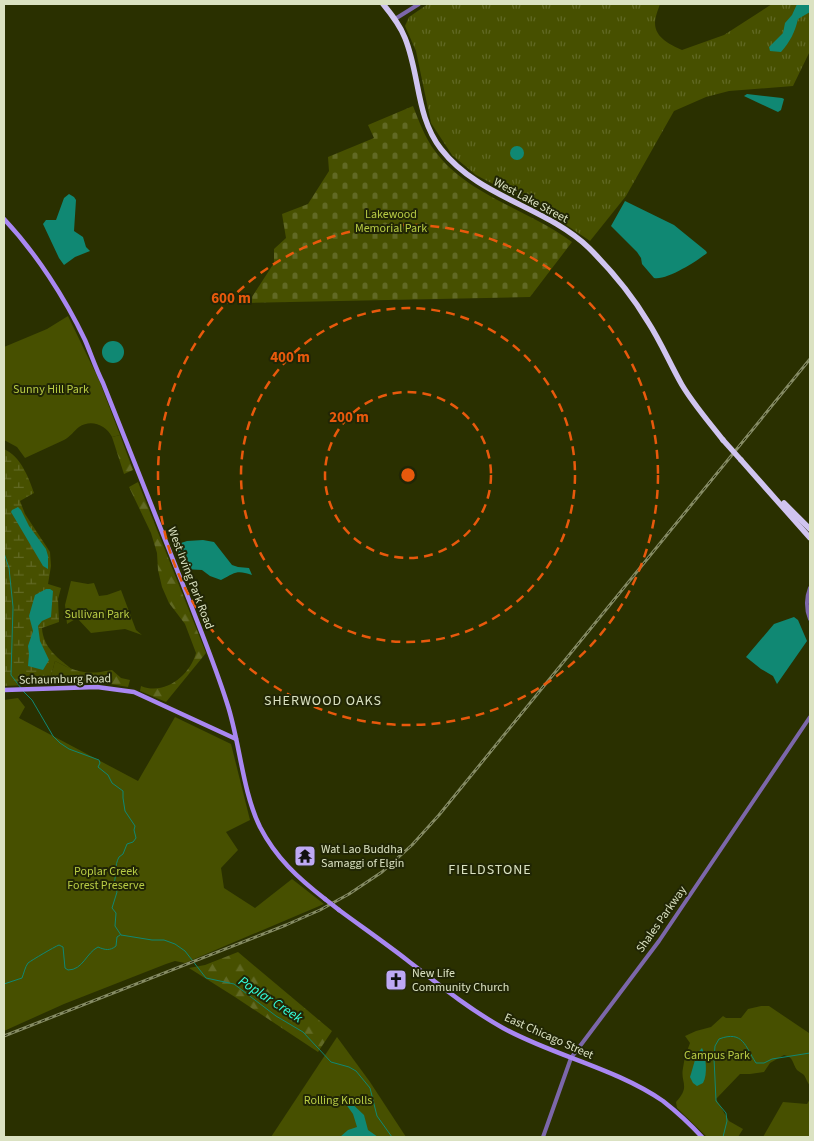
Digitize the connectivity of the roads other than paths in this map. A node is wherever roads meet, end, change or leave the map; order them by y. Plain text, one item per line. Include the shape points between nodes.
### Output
1 (382, 4) edge
2 (419, 4) edge
3 (395, 19) junction
4 (4, 219) edge
5 (774, 495) junction
6 (810, 528) edge
7 (810, 538) edge
8 (810, 588) edge
9 (810, 619) edge
10 (4, 690) edge
11 (810, 717) edge
12 (232, 723) junction
13 (222, 732) junction
14 (236, 738) junction
15 (366, 929) joint
16 (571, 1058) junction
17 (542, 1137) edge
18 (702, 1137) edge

1 - 3 highway, West Lake Street
2 - 3 street
3 - 5 highway, West Lake Street, bridge via 406,39 426,122 440,148 476,182 541,214 587,247 641,310 701,414
4 - 12 main road, West Irving Park Road via 58,292 85,341 200,627
5 - 6 highway, West Lake Street
5 - 7 highway, West Lake Street
8 - 9 street via 807,599
10 - 13 main road, Schaumburg Road via 97,687 134,692
11 - 16 street, Shales Parkway via 659,941
12 - 13 main road via 230,729
12 - 14 main road, West Irving Park Road
13 - 14 main road, Schaumburg Road
14 - 15 main road, West Irving Park Road, bridge via 257,817 274,851 297,877
15 - 16 main road, East Chicago Street via 449,993 502,1028
16 - 17 street, Shales Parkway
16 - 18 main road, East Chicago Street via 654,1096

